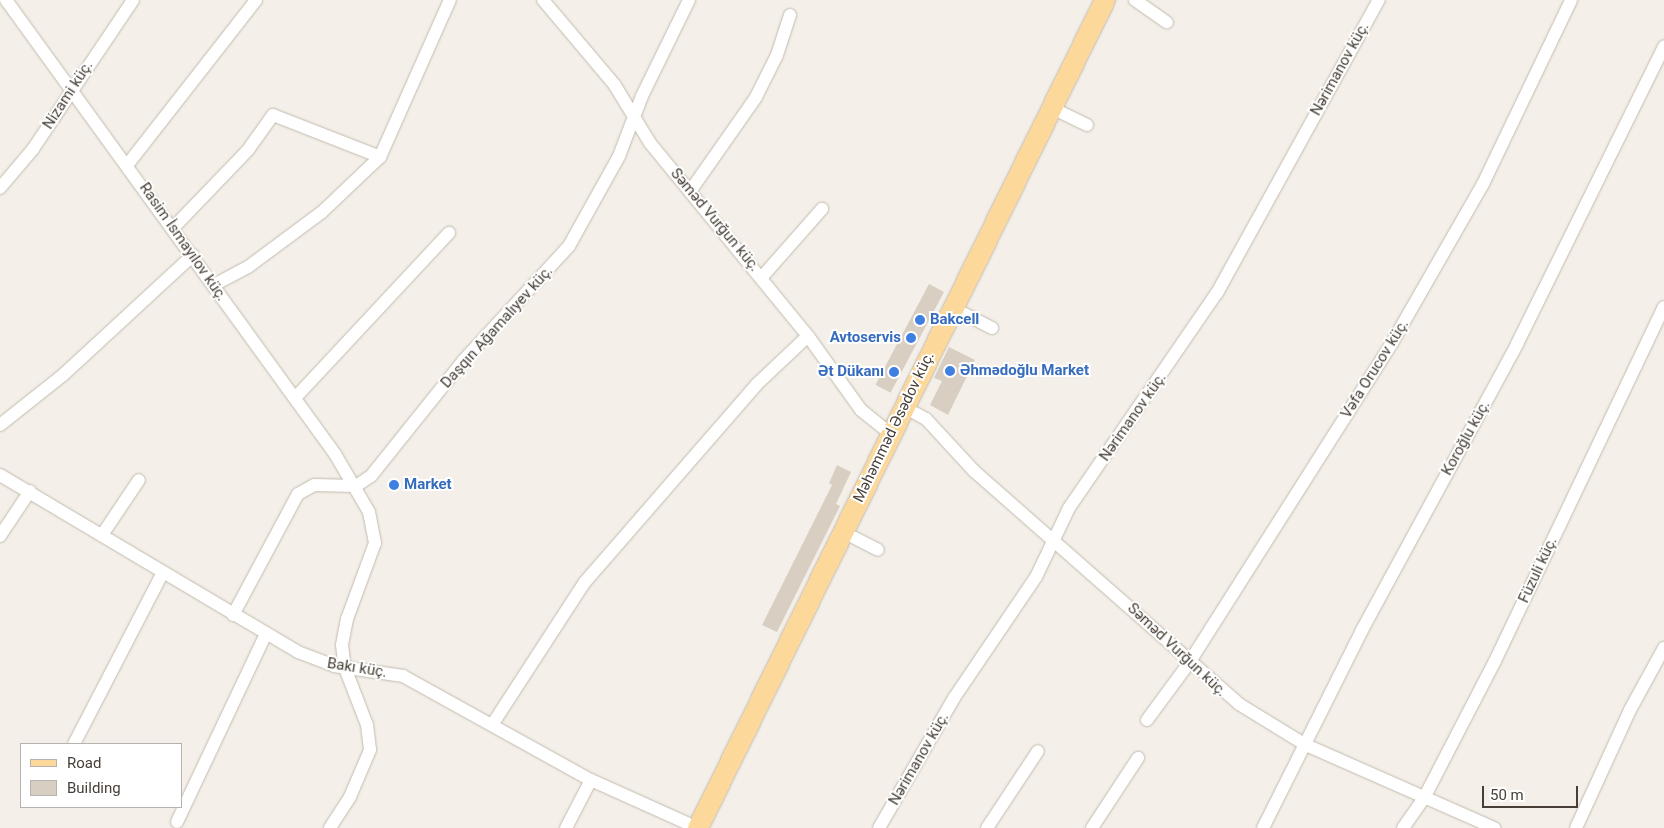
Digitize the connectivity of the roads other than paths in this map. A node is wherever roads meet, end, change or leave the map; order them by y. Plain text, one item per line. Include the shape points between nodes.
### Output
1 (6, 0) edge
2 (133, 0) edge
3 (256, 0) edge
4 (450, 0) edge
5 (544, 0) edge
6 (689, 0) edge
7 (1105, 0) edge
8 (1135, 0) edge
9 (1379, 0) edge
10 (1571, 0) edge
11 (790, 15) dead end
12 (1167, 22) dead end
13 (1664, 46) edge
14 (71, 89) junction
15 (1052, 108) junction
16 (634, 116) junction
17 (1087, 125) dead end
18 (380, 157) junction
19 (128, 164) junction
20 (0, 188) edge
21 (691, 190) junction
22 (822, 209) dead end
23 (173, 228) junction
24 (449, 233) dead end
25 (193, 255) junction
26 (762, 277) junction
27 (214, 285) junction
28 (1664, 307) edge
29 (953, 308) junction
30 (992, 328) dead end
31 (808, 336) junction
32 (295, 398) junction
33 (904, 408) junction
34 (0, 425) edge
35 (891, 434) junction
36 (0, 475) edge
37 (139, 480) dead end
38 (356, 486) junction
39 (30, 491) junction
40 (843, 532) junction
41 (102, 535) junction
42 (0, 536) edge
43 (1054, 540) junction
44 (878, 550) dead end
45 (162, 574) junction
46 (233, 615) junction
47 (266, 634) junction
48 (1664, 648) edge
49 (1189, 663) junction
50 (345, 668) junction
51 (1147, 720) dead end
52 (492, 725) junction
53 (75, 743) edge
54 (1306, 745) junction
55 (1038, 751) dead end
56 (1138, 758) dead end
57 (591, 780) junction
58 (1424, 798) junction
59 (176, 822) dead end
60 (330, 828) edge
61 (566, 828) edge
62 (698, 828) edge
63 (879, 828) edge
64 (987, 828) edge
65 (1092, 828) edge
66 (1263, 828) edge
67 (1403, 828) edge
68 (1494, 828) edge
69 (1576, 828) edge

1 - 14 street, Rasim İsmayılov küç.
2 - 14 street, Nizami küç.
3 - 19 street
4 - 18 street
5 - 16 street, Səməd Vurğun küç. via 614,84
6 - 16 street, Daşqın Ağamalıyev küç.
7 - 15 main road, Məhəmməd Əsədov küç.
8 - 12 street
9 - 43 street, Nərimanov küç. via 1217,293 1069,508
10 - 49 street, Vəfa Orucov küç. via 1483,184 1393,341
11 - 21 street via 777,55 756,97
13 - 54 street, Koroğlu küç. via 1517,344 1371,613
14 - 19 street, Rasim İsmayılov küç.
14 - 20 street, Nizami küç. via 33,149
15 - 17 street
15 - 29 main road, Məhəmməd Əsədov küç.
16 - 21 street, Səməd Vurğun küç. via 650,143
16 - 38 street, Daşqın Ağamalıyev küç. via 619,156 569,246 463,361 371,476
18 - 23 street via 273,115 248,150
18 - 27 street via 322,212 248,267
19 - 23 street, Rasim İsmayılov küç.
21 - 26 street, Səməd Vurğun küç.
22 - 26 street
23 - 25 street, Rasim İsmayılov küç.
24 - 32 street
25 - 27 street, Rasim İsmayılov küç.
25 - 34 street via 63,375
26 - 31 street, Səməd Vurğun küç.
27 - 32 street, Rasim İsmayılov küç.
28 - 58 street, Füzuli küç. via 1494,661
29 - 30 street
29 - 33 main road, Məhəmməd Əsədov küç.
31 - 35 street, Səməd Vurğun küç. via 861,410
31 - 52 street via 756,385 585,582
32 - 38 street, Rasim İsmayılov küç.
33 - 35 main road, Məhəmməd Əsədov küç.
33 - 43 street, Səməd Vurğun küç. via 926,420 974,471
35 - 40 main road, Məhəmməd Əsədov küç.
36 - 39 street, Bakı küç.
37 - 41 street
38 - 46 street via 314,485 298,494
38 - 50 street, Rasim İsmayılov küç. via 374,528 375,543 348,619 342,645
39 - 41 street, Bakı küç.
39 - 42 street
40 - 44 street
40 - 62 main road, Məhəmməd Əsədov küç.
41 - 45 street, Bakı küç.
43 - 49 street, Səməd Vurğun küç.
43 - 63 street, Nərimanov küç. via 1036,577 954,698
45 - 46 street, Bakı küç.
45 - 53 street
46 - 47 street, Bakı küç.
47 - 50 street, Bakı küç. via 306,656
47 - 59 street
48 - 69 street via 1630,710
49 - 51 street, Vəfa Orucov küç.
49 - 54 street, Səməd Vurğun küç. via 1239,704
50 - 52 street, Bakı küç. via 403,676
50 - 60 street, Rasim İsmayılov küç. via 367,725 370,750 350,797
52 - 57 street, Bakı küç.
54 - 58 street, Səməd Vurğun küç.
54 - 66 street, Koroğlu küç.
55 - 64 street
56 - 65 street
57 - 61 street
57 - 62 street, Bakı küç.
58 - 67 street, Füzuli küç.
58 - 68 street, Səməd Vurğun küç.

